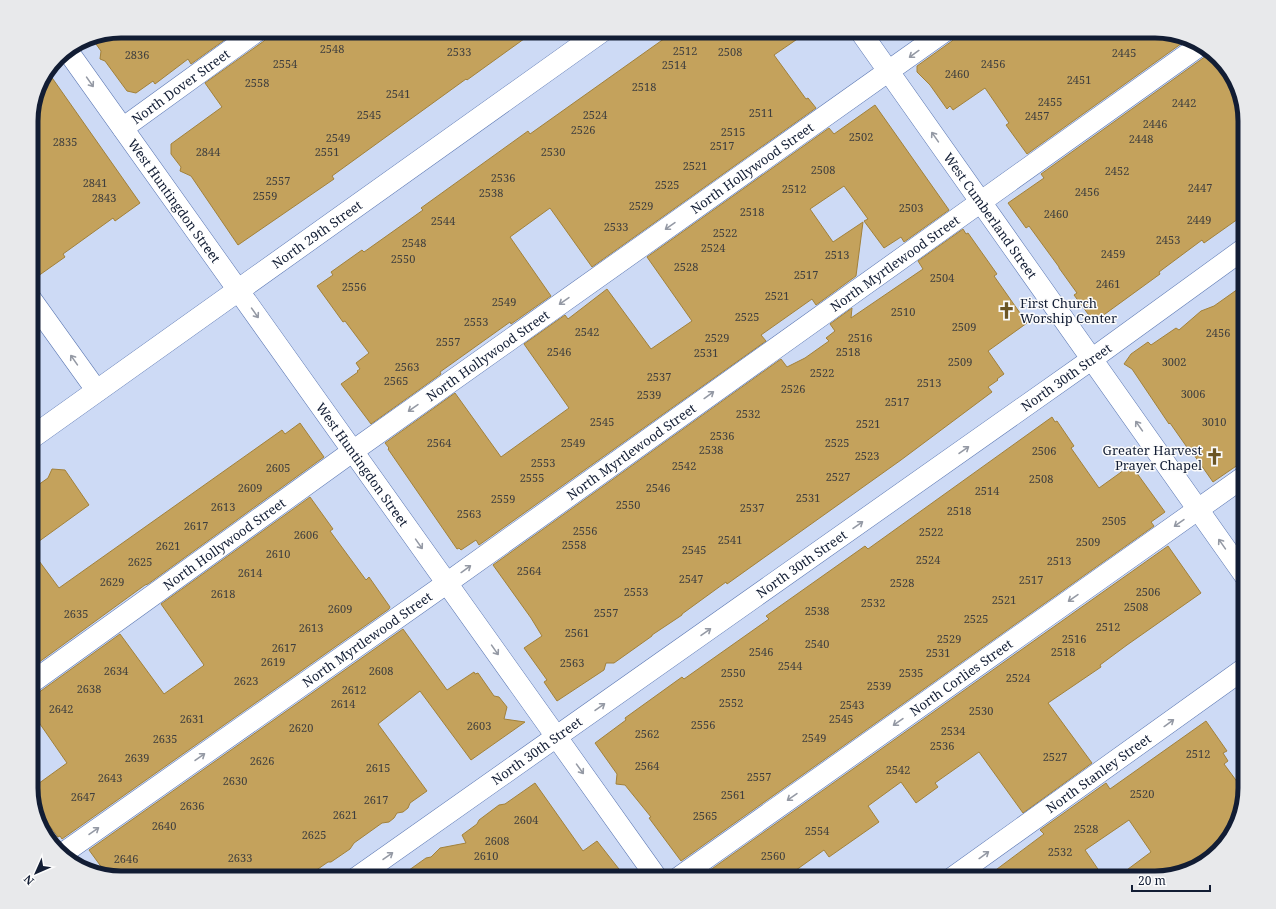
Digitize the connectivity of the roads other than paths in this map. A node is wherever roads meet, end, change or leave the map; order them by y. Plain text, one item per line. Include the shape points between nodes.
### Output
1 (247, 38) edge
2 (592, 38) edge
3 (865, 38) edge
4 (935, 38) edge
5 (1195, 49) edge
6 (71, 55) edge
7 (889, 71) junction
8 (123, 128) junction
9 (980, 201) junction
10 (1238, 253) edge
11 (238, 290) junction
12 (38, 310) edge
13 (1092, 359) junction
14 (96, 391) junction
15 (38, 433) edge
16 (353, 451) junction
17 (1238, 481) edge
18 (1198, 509) junction
19 (1238, 566) edge
20 (447, 583) junction
21 (1238, 673) edge
22 (38, 678) edge
23 (557, 738) junction
24 (67, 851) edge
25 (366, 871) edge
26 (652, 871) edge
27 (688, 871) edge
28 (962, 871) edge

1 - 8 street, North Dover Street
2 - 11 street, North 29th Street
3 - 7 street, West Cumberland Street
4 -> 7 street, North Hollywood Street
5 - 9 street, North Myrtlewood Street
6 -> 8 street, West Huntingdon Street
9 -> 7 street, West Cumberland Street
7 -> 16 street, North Hollywood Street
8 - 11 street, West Huntingdon Street
9 - 13 street, West Cumberland Street
20 -> 9 street, North Myrtlewood Street
10 - 13 street, North 30th Street
11 - 14 street, North 29th Street
11 -> 16 street, West Huntingdon Street
14 -> 12 street
18 -> 13 street, West Cumberland Street
23 -> 13 street, North 30th Street
14 - 15 street, North 29th Street
16 -> 20 street, West Huntingdon Street
16 - 22 street, North Hollywood Street
17 - 18 street, North Corlies Street
19 -> 18 street, West Cumberland Street
18 -> 27 street, North Corlies Street
20 -> 23 street, West Huntingdon Street
24 -> 20 street, North Myrtlewood Street
28 -> 21 street, North Stanley Street
25 -> 23 street, North 30th Street
23 -> 26 street, West Huntingdon Street

